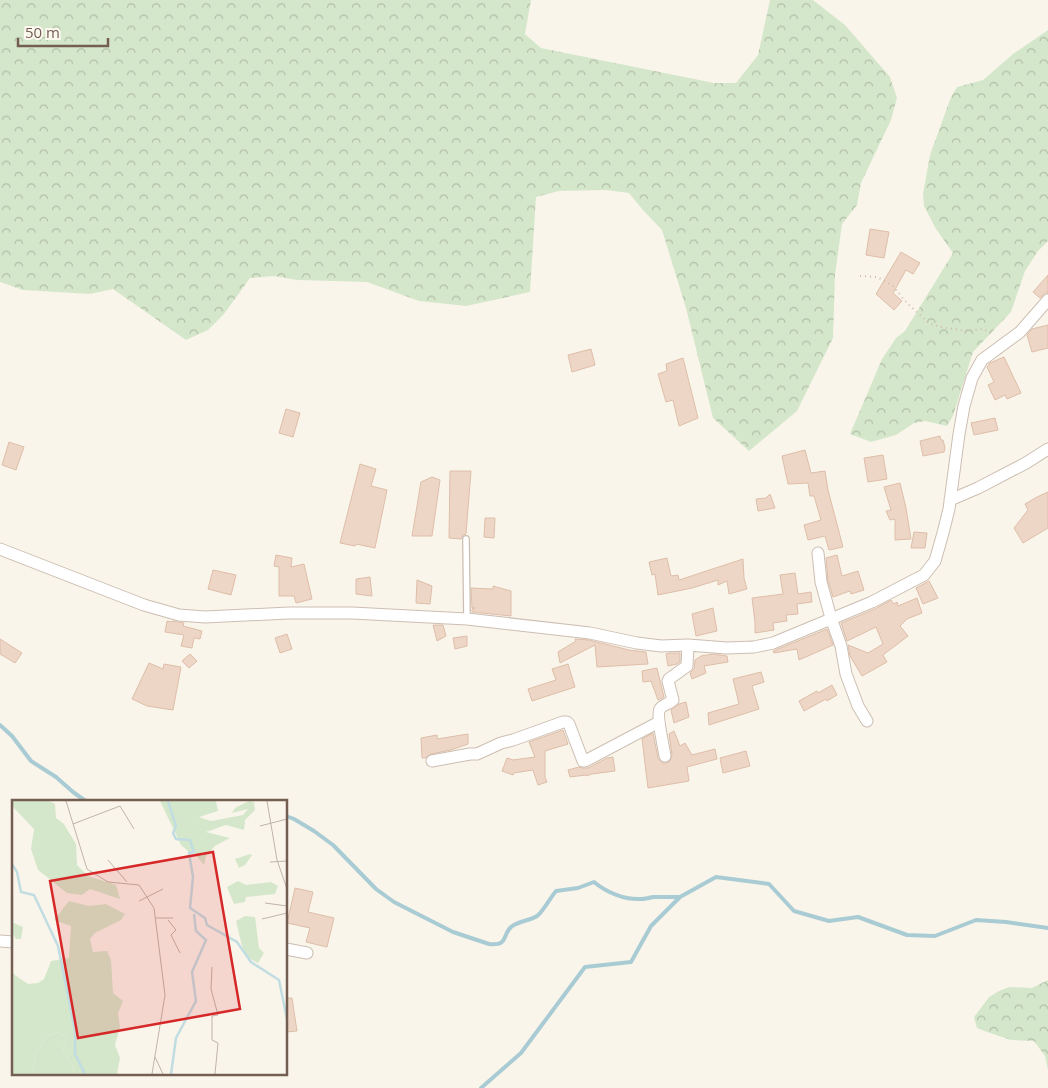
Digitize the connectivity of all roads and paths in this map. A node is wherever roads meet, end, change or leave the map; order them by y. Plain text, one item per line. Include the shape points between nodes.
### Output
1 (860, 276) dead end
2 (1048, 300) edge
3 (1000, 346) junction
4 (1048, 449) edge
5 (950, 500) junction
6 (466, 539) dead end
7 (0, 549) edge
8 (818, 553) dead end
9 (831, 618) junction
10 (467, 619) junction
11 (688, 645) junction
12 (659, 722) junction
13 (867, 722) dead end
14 (665, 756) dead end
15 (432, 761) dead end
16 (288, 949) edge
17 (307, 953) dead end

1 - 3 path via 877,277 892,285 930,324 968,331 983,329 995,336
2 - 3 street via 1020,332
3 - 5 street via 982,360 972,378 964,406
4 - 5 street
5 - 9 street via 935,561 924,575 872,602
6 - 10 lane
7 - 10 street via 144,604 205,618 352,613
8 - 9 street via 821,582
9 - 11 street via 773,644 736,648
9 - 13 street via 846,674
10 - 11 street via 662,646
11 - 12 street via 687,666 669,679 673,700 660,709
12 - 14 street
12 - 15 street via 585,762 567,722 476,754
16 - 17 street

